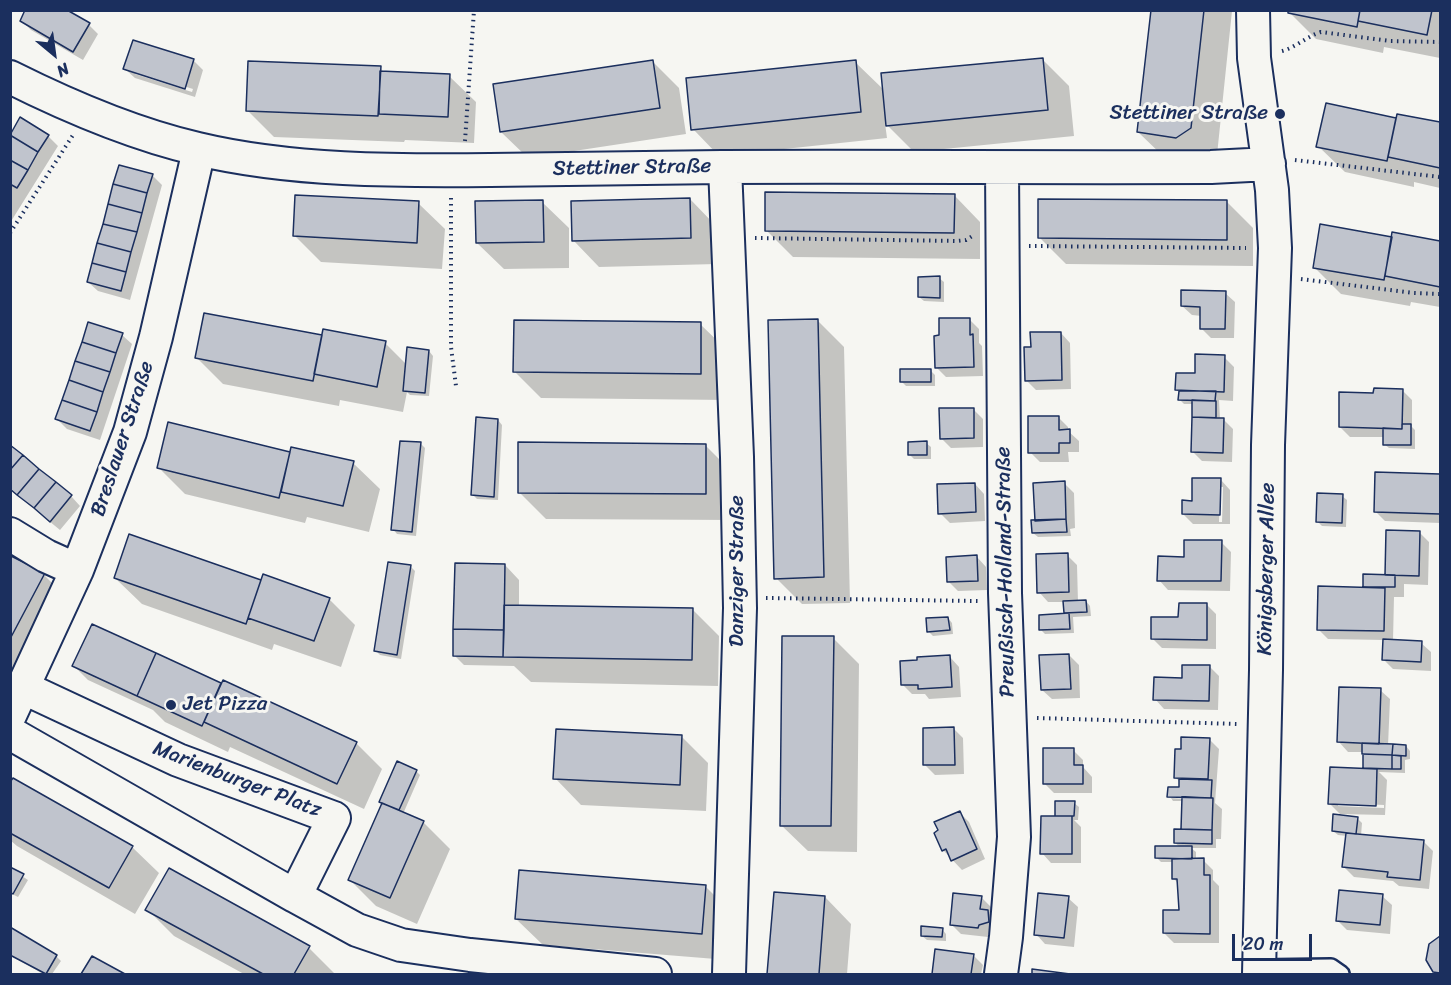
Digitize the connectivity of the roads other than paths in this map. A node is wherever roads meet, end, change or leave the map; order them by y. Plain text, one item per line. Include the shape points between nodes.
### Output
1 (1253, 10) edge
2 (10, 77) edge
3 (199, 150) junction
4 (1269, 164) junction
5 (724, 167) junction
6 (1002, 168) junction
7 (10, 534) edge
8 (77, 570) junction
9 (17, 702) edge
10 (10, 733) edge
11 (295, 896) junction
12 (1259, 971) edge
13 (655, 975) edge
14 (729, 975) edge
15 (1001, 975) edge
16 (1341, 975) edge

1 - 4 street, Königsberger Allee via 1257,90
2 - 3 street, Stettiner Straße via 88,112
3 - 5 street, Stettiner Straße via 285,163 422,171
3 - 8 street, Breslauer Straße via 130,432
4 - 6 street, Stettiner Straße
4 - 12 street, Königsberger Allee via 1275,248
5 - 6 street, Stettiner Straße
5 - 14 street, Danziger Straße via 740,598
6 - 15 street, Preußisch-Holland-Straße via 1006,602 1014,837
7 - 8 street
8 - 9 street, Breslauer Straße
9 - 11 street, Marienburger Platz via 334,818
10 - 11 street
11 - 13 street via 357,930 401,945
12 - 16 lane via 1331,967

